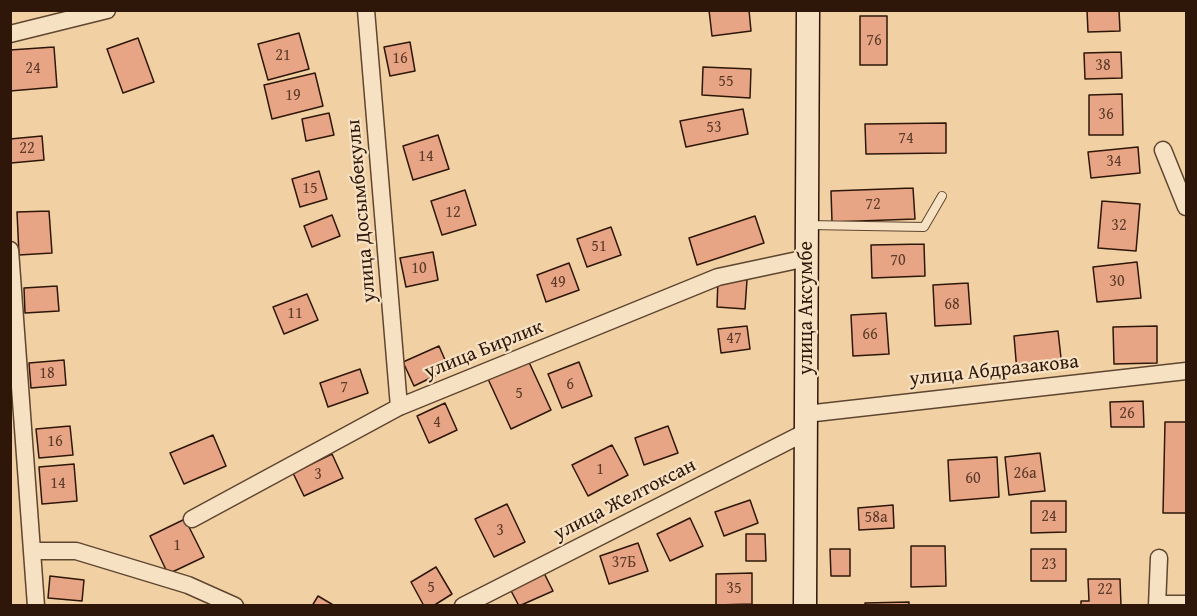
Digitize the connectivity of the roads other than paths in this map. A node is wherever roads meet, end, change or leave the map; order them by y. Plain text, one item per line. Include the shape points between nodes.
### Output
1 (107, 10) edge
2 (366, 10) edge
3 (808, 10) edge
4 (10, 34) edge
5 (1163, 150) dead end
6 (942, 196) dead end
7 (1186, 207) edge
8 (807, 225) junction
9 (10, 249) edge
10 (807, 258) junction
11 (1186, 371) edge
12 (399, 407) junction
13 (806, 423) junction
14 (192, 519) dead end
15 (34, 551) junction
16 (1159, 558) dead end
17 (1186, 604) edge
18 (1157, 605) edge
19 (36, 606) edge
20 (236, 606) edge
21 (463, 606) edge
22 (805, 606) edge

1 - 4 street
2 - 12 street, улица Досымбекулы
3 - 8 main road, улица Аксумбе
5 - 7 street
6 - 8 lane via 924,227
8 - 10 main road, улица Аксумбе
9 - 15 street
10 - 12 street, улица Бирлик via 718,278
10 - 13 main road, улица Аксумбе
11 - 13 street, улица Абдразакова
12 - 14 street, улица Бирлик
13 - 21 street, улица Желтоксан
13 - 22 main road, улица Аксумбе
15 - 19 street
15 - 20 street via 76,551 188,585
16 - 18 street
17 - 18 street

